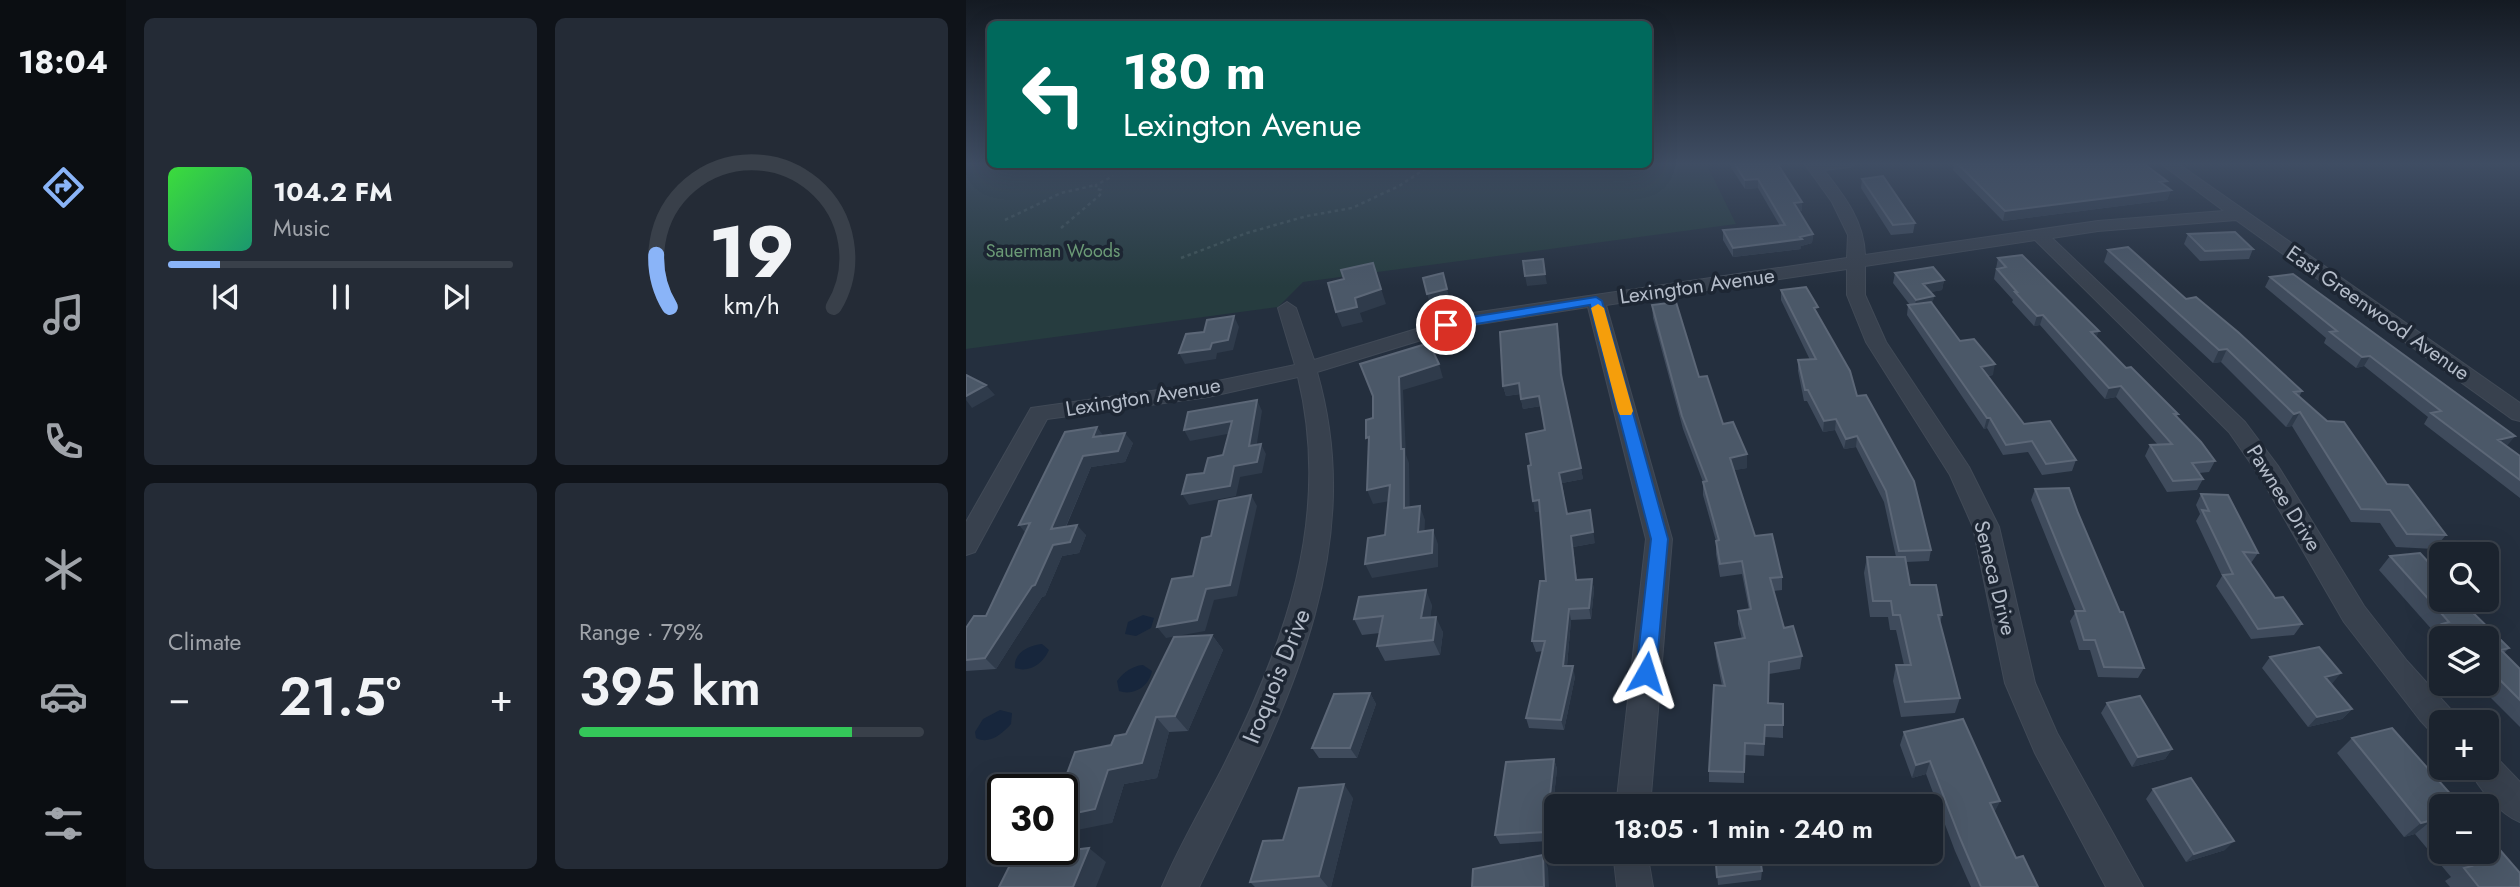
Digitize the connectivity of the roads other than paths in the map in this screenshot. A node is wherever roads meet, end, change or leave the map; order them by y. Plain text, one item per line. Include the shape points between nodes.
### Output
1 (1842, 204) edge
2 (2224, 204) edge
3 (2238, 215) junction
4 (2040, 236) junction
5 (1854, 264) junction
6 (1596, 301) junction
7 (1287, 308) dead end
8 (1307, 369) junction
9 (1039, 413) joint
10 (2520, 414) edge
11 (966, 545) edge
12 (2431, 710) edge
13 (2496, 780) edge
14 (1634, 794) edge
15 (2520, 806) edge
16 (1632, 864) edge
17 (1180, 887) edge
18 (1635, 887) edge
19 (2125, 887) edge

1 - 5 street, Seneca Drive via 1856,235
2 - 3 street, East Greenwood Avenue
3 - 4 street, Lexington Avenue via 2098,226
3 - 10 street, East Greenwood Avenue
4 - 5 street, Lexington Avenue
4 - 12 street, Pawnee Drive via 2237,427 2263,458 2354,613
5 - 6 street, Lexington Avenue
5 - 19 street, Seneca Drive via 1856,295 1876,342 1961,473 1986,527 2020,683 2046,743
6 - 8 street, Lexington Avenue via 1466,320
6 - 14 street via 1660,539
7 - 8 street, Iroquois Drive
8 - 9 street, Lexington Avenue
8 - 17 street, Iroquois Drive via 1321,442 1321,519 1306,605 1281,677
9 - 11 street
13 - 15 street
16 - 18 street

